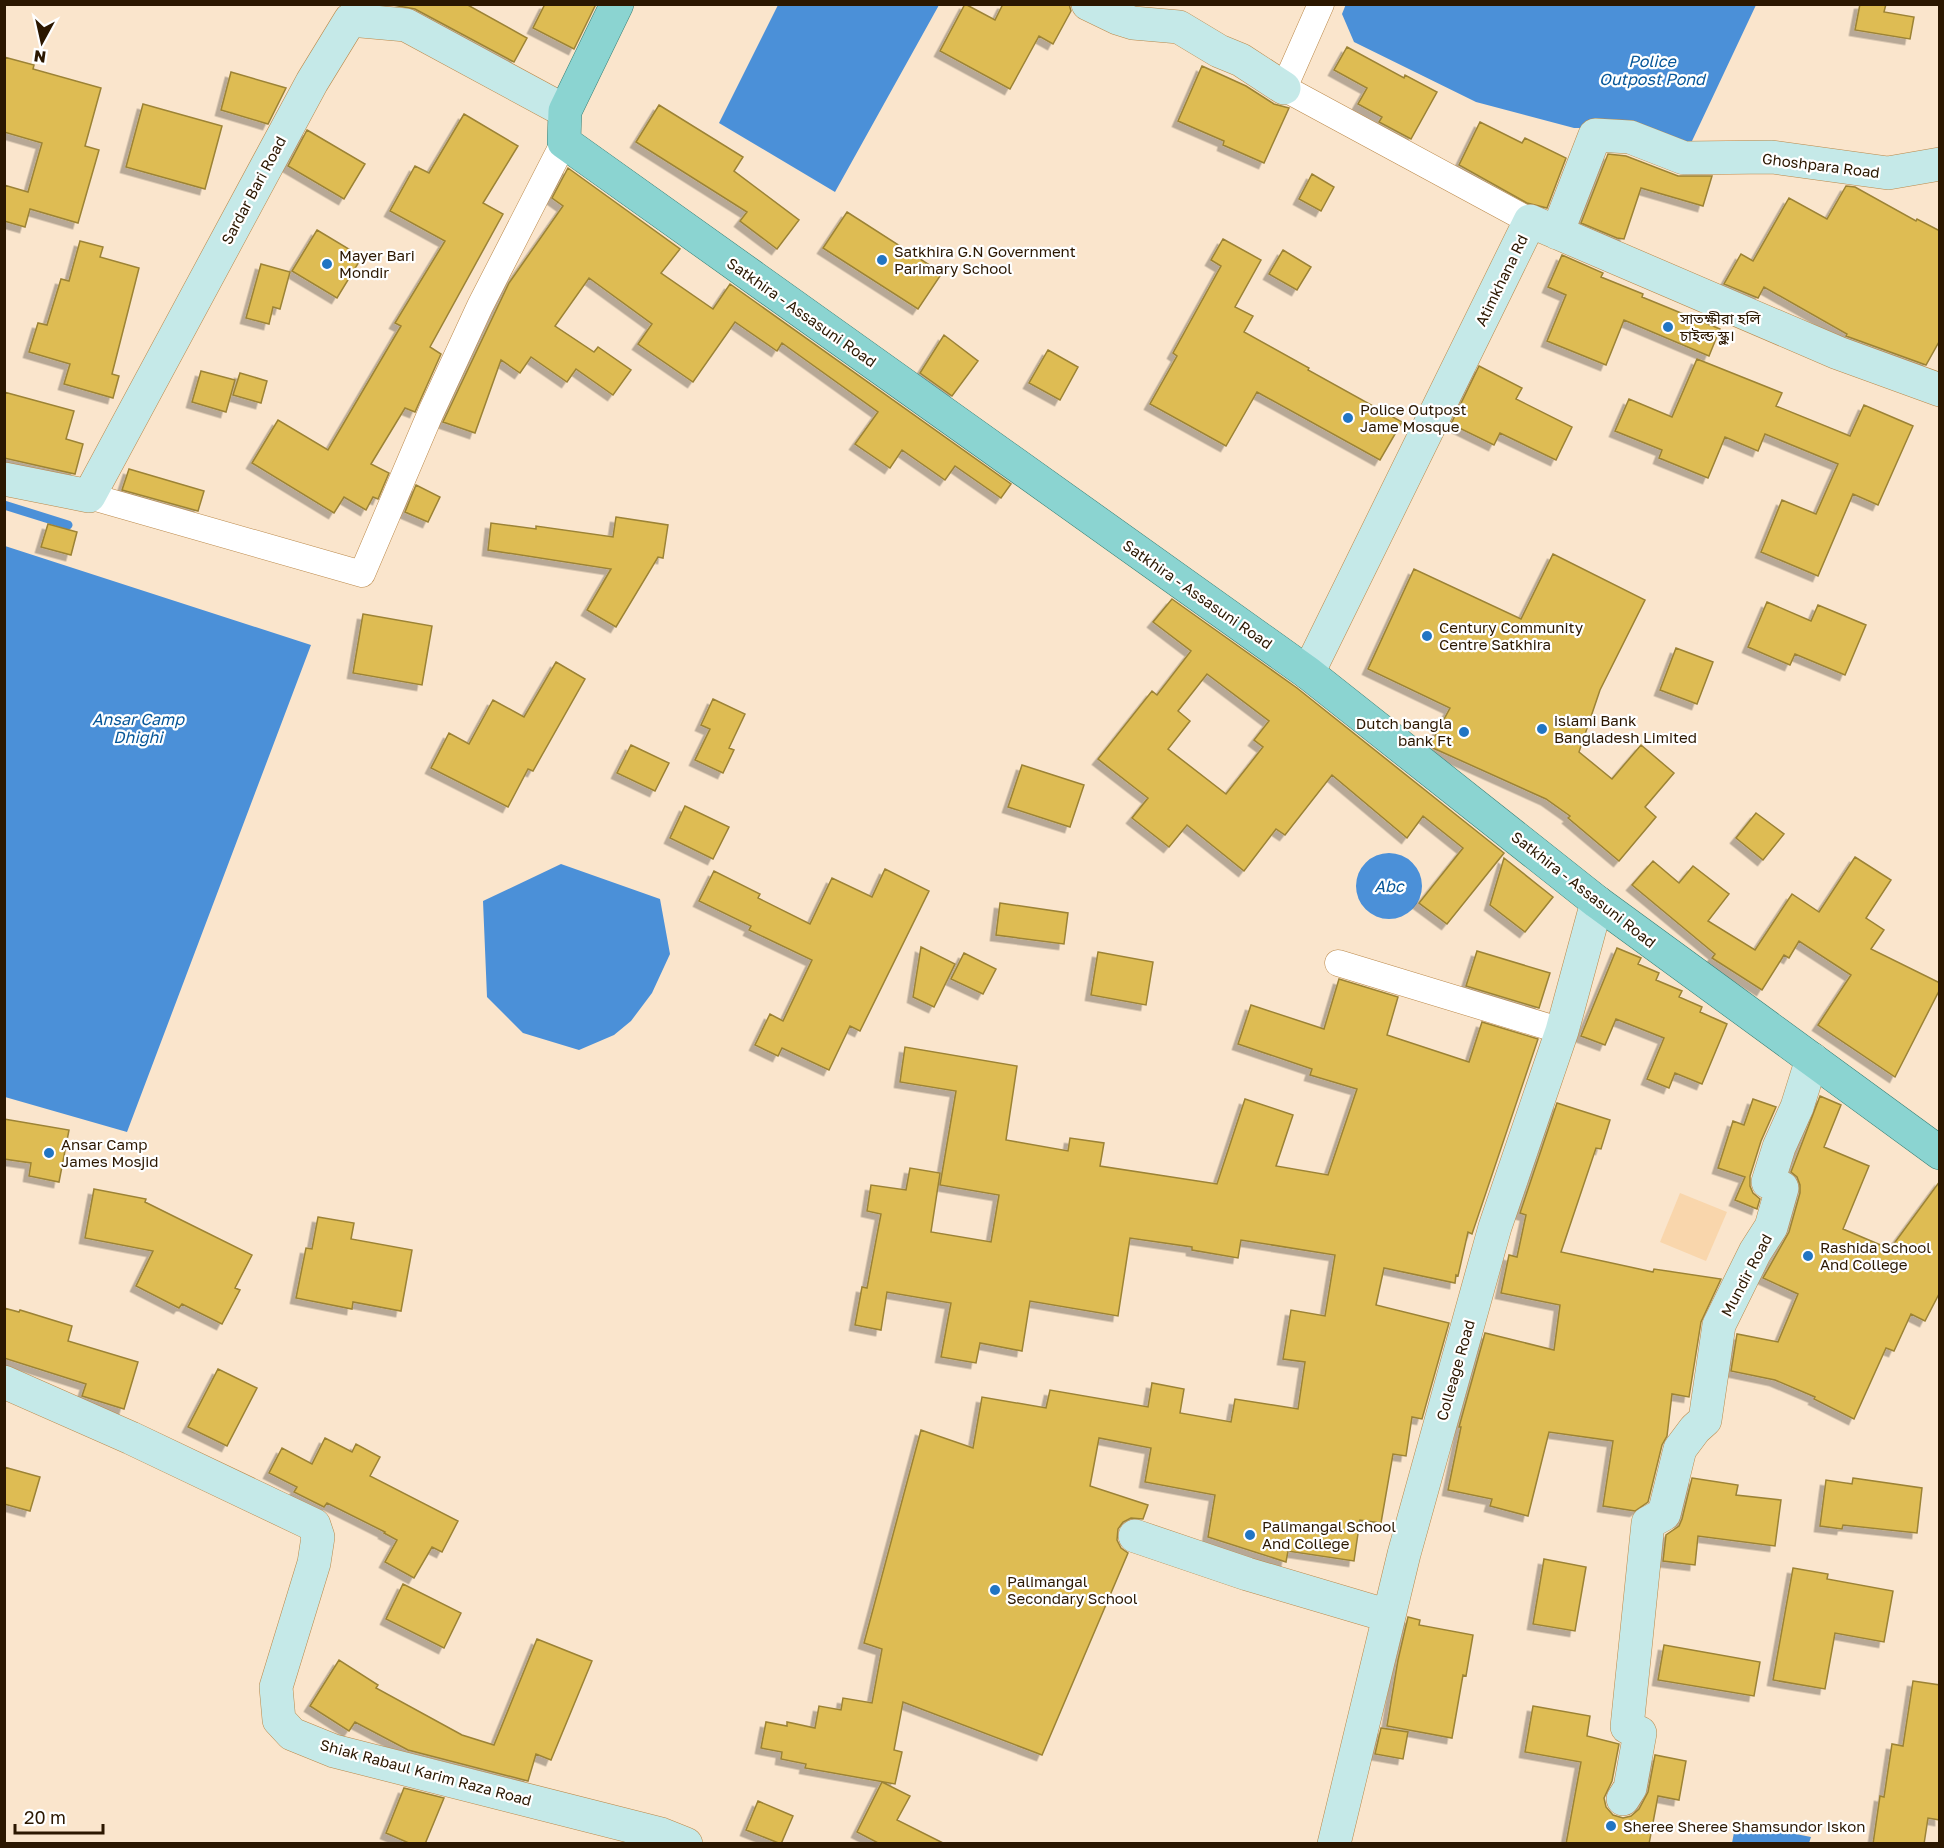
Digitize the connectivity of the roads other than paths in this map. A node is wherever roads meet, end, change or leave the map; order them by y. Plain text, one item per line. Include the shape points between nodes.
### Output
1 (617, 4) edge
2 (1088, 4) edge
3 (1321, 4) edge
4 (1284, 88) junction
5 (564, 127) junction
6 (1940, 164) edge
7 (1544, 227) junction
8 (1940, 390) edge
9 (4, 479) edge
10 (89, 496) junction
11 (1308, 673) junction
12 (1598, 902) junction
13 (1338, 963) dead end
14 (1562, 1031) junction
15 (1812, 1059) junction
16 (1940, 1153) edge
17 (4, 1382) edge
18 (1135, 1536) dead end
19 (1389, 1616) junction
20 (1623, 1798) dead end
21 (686, 1844) edge
22 (1334, 1844) edge

1 - 5 main road
2 - 4 street via 1133,23 1179,27
3 - 4 street
4 - 7 street
5 - 10 street via 431,412 362,574
5 - 10 street, Sardar Bari Road via 406,26 350,20 312,82
5 - 11 main road, Satkhira - Assasuni Road
6 - 7 street, Ghoshpara Road via 1888,173 1772,157 1684,158 1630,138 1595,135
7 - 8 street via 1838,353
7 - 11 street, Atimkhana Rd
9 - 10 street
11 - 12 main road, Satkhira - Assasuni Road
12 - 14 street, Colleage Road
12 - 15 main road, Satkhira - Assasuni Road
13 - 14 street
14 - 19 street, Colleage Road via 1495,1227
15 - 16 main road, Satkhira - Assasuni Road
15 - 20 street, Mundir Road via 1768,1182 1782,1188 1771,1227 1719,1325 1705,1420 1680,1449 1664,1514 1648,1523 1627,1727 1640,1732 1630,1788
17 - 21 street, Shiak Rabaul Karim Raza Road via 314,1525 318,1537 314,1563 276,1687 279,1720 292,1734 334,1751 661,1834
18 - 19 street
19 - 22 street, Colleage Road

